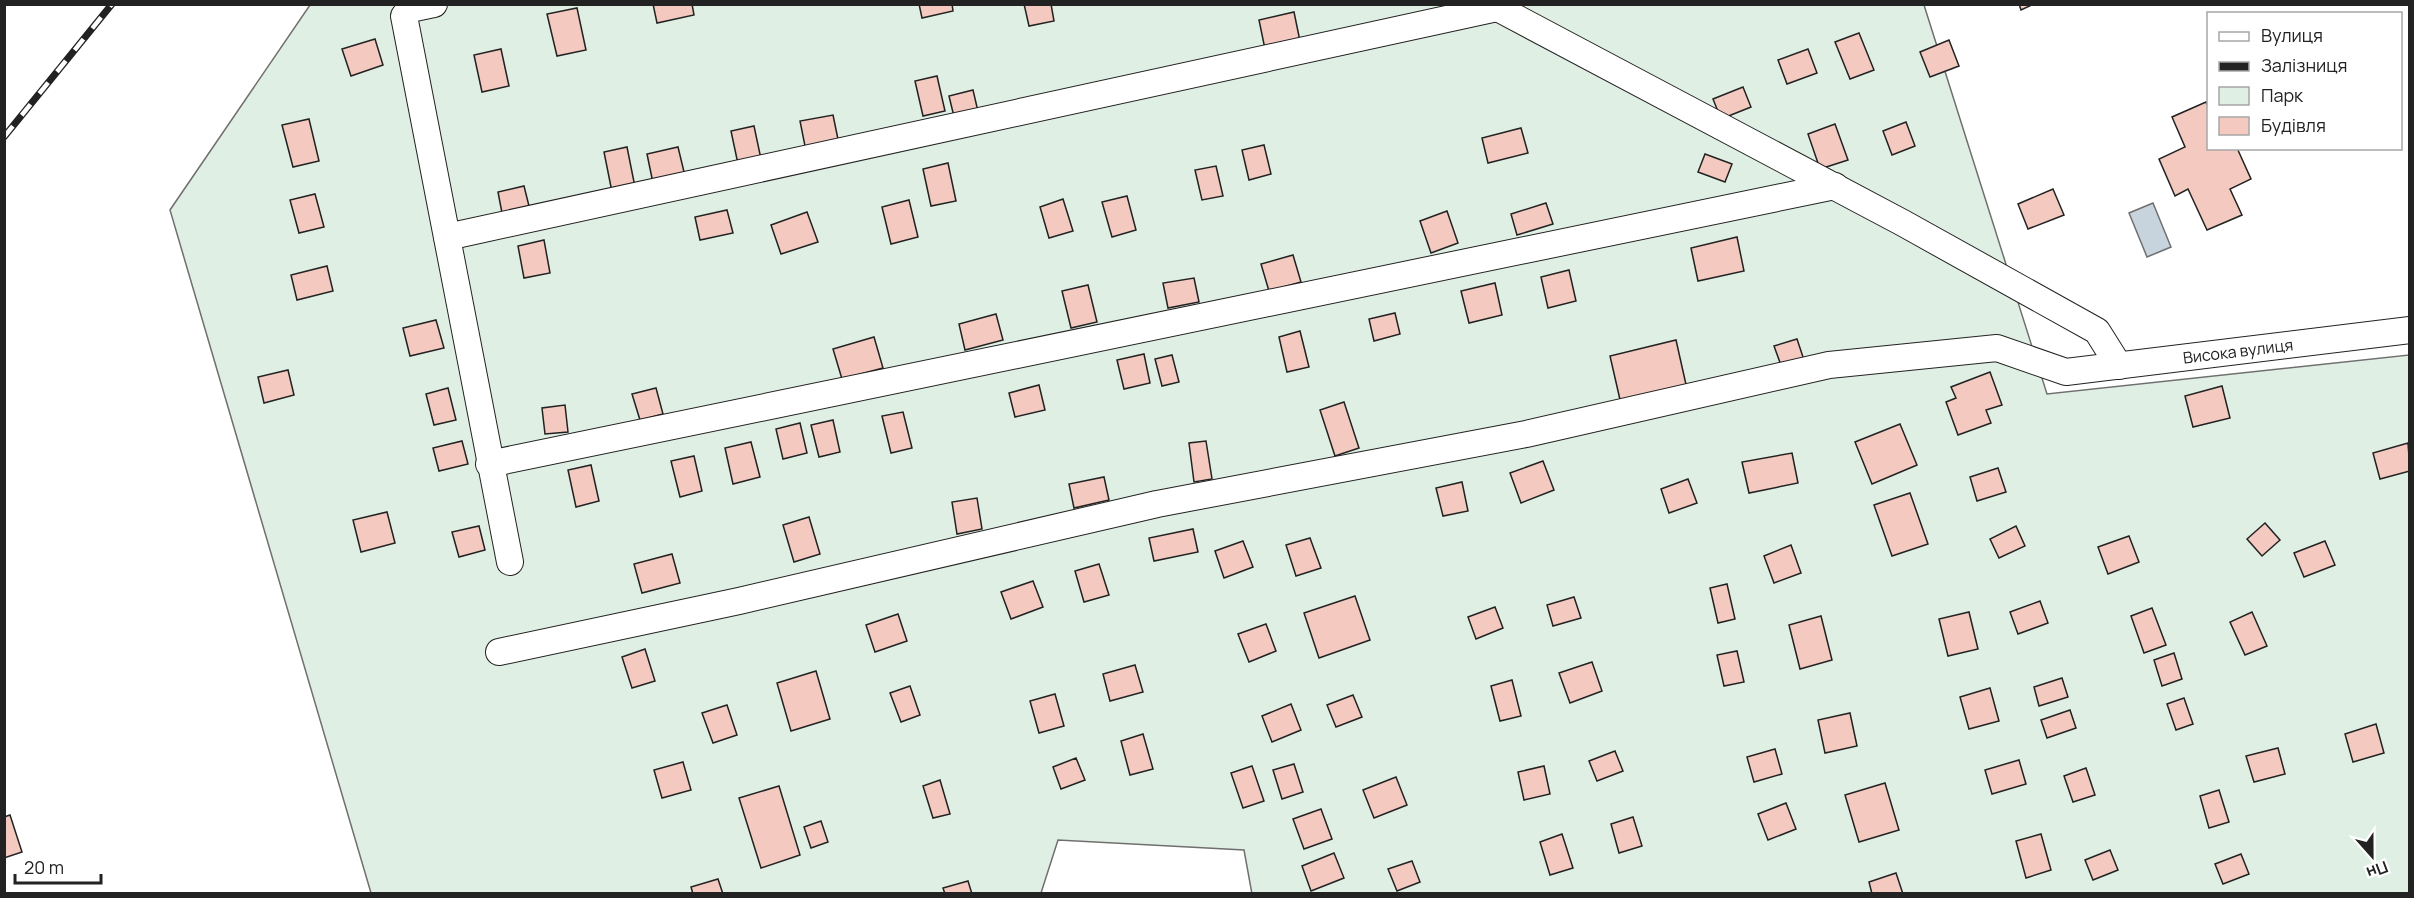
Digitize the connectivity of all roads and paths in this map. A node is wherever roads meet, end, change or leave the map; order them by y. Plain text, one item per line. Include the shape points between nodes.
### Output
1 (434, 4) edge
2 (1494, 6) edge
3 (1835, 186) junction
4 (447, 237) junction
5 (2409, 330) edge
6 (2119, 366) junction
7 (489, 464) junction
8 (510, 562) dead end
9 (499, 652) dead end

1 - 4 street via 410,9 404,16
2 - 3 street
2 - 4 street
3 - 6 street via 2097,331
3 - 7 street
4 - 7 street
5 - 6 street, Висока вулиця
6 - 9 street, Висока вулиця via 2066,372 1997,348 1829,365 1526,434 1157,504
7 - 8 street

